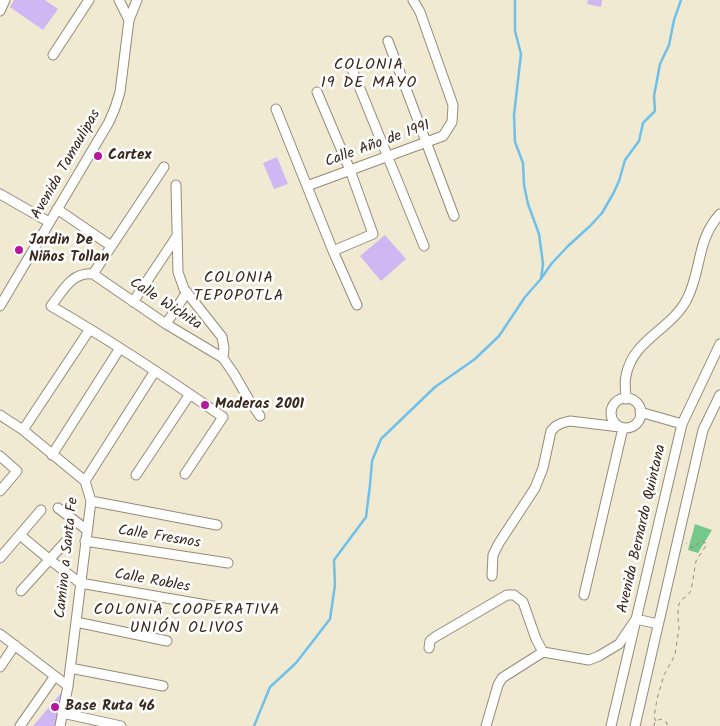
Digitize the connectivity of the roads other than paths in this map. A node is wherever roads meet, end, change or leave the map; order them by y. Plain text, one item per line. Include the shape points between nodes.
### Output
1 (5, 0) edge
2 (89, 0) edge
3 (119, 0) edge
4 (137, 0) edge
5 (413, 0) edge
6 (0, 10) edge
7 (128, 20) junction
8 (388, 40) dead end
9 (54, 55) dead end
10 (352, 70) dead end
11 (317, 92) dead end
12 (276, 109) dead end
13 (425, 143) junction
14 (387, 156) junction
15 (164, 167) dead end
16 (350, 170) junction
17 (176, 185) dead end
18 (307, 186) junction
19 (0, 194) edge
20 (57, 209) junction
21 (720, 214) edge
22 (454, 216) dead end
23 (49, 222) junction
24 (177, 236) junction
25 (111, 246) junction
26 (424, 246) dead end
27 (333, 251) junction
28 (93, 274) junction
29 (187, 292) junction
30 (133, 302) junction
31 (357, 304) dead end
32 (0, 306) edge
33 (166, 324) junction
34 (90, 329) junction
35 (720, 344) edge
36 (120, 348) junction
37 (223, 358) junction
38 (155, 371) junction
39 (190, 394) junction
40 (720, 395) edge
41 (626, 399) junction
42 (640, 412) junction
43 (0, 415) edge
44 (260, 416) dead end
45 (682, 424) junction
46 (622, 428) junction
47 (23, 430) junction
48 (52, 454) junction
49 (0, 456) edge
50 (185, 474) dead end
51 (136, 475) dead end
52 (85, 481) junction
53 (0, 491) edge
54 (91, 500) junction
55 (58, 508) dead end
56 (41, 510) dead end
57 (217, 525) dead end
58 (87, 530) junction
59 (20, 535) junction
60 (68, 539) dead end
61 (85, 541) junction
62 (0, 558) edge
63 (50, 560) junction
64 (228, 563) dead end
65 (492, 576) dead end
66 (80, 583) junction
67 (21, 591) dead end
68 (584, 595) dead end
69 (218, 607) dead end
70 (636, 619) junction
71 (76, 622) junction
72 (658, 624) junction
73 (0, 634) edge
74 (167, 641) dead end
75 (15, 645) junction
76 (429, 648) dead end
77 (543, 652) junction
78 (0, 667) edge
79 (70, 668) junction
80 (55, 676) junction
81 (68, 686) junction
82 (162, 686) dead end
83 (62, 713) junction
84 (20, 726) edge
85 (60, 726) edge
86 (121, 726) edge
87 (486, 726) edge
88 (611, 726) edge
89 (635, 726) edge

1 - 6 street
2 - 9 street
3 - 7 street
4 - 7 street, Avenida Tamaulipas
5 - 13 street, Calle Año de 1991 via 453,104 452,122 444,136
7 - 20 street, Avenida Tamaulipas via 116,108
8 - 13 street
10 - 14 street
11 - 16 street
12 - 18 street
13 - 14 street, Calle Año de 1991
13 - 22 street
14 - 16 street, Calle Año de 1991
14 - 26 street
15 - 25 street
16 - 18 street, Calle Año de 1991
16 - 27 street via 373,234
17 - 24 street
18 - 27 street
19 - 23 street
20 - 23 street, Avenida Tamaulipas
20 - 25 street
21 - 41 street via 703,242 692,288 682,307 634,354 626,376
23 - 32 street, Avenida Tamaulipas
24 - 29 street via 178,272
24 - 30 street
25 - 28 street
27 - 31 street
28 - 30 street, Calle Wichita
28 - 34 street via 86,273 71,281 51,306
29 - 33 street
29 - 37 street via 222,337
30 - 33 street, Calle Wichita
33 - 37 street, Calle Wichita
34 - 36 street
34 - 47 street
35 - 45 street, Avenida Bernardo Quintana
36 - 38 street
36 - 48 street
37 - 44 street
38 - 39 street
38 - 52 street
39 - 50 street via 223,417
39 - 51 street
40 - 72 street via 703,430
41 - 42 street via 636,402
41 - 46 street via 615,403 611,414 615,424
42 - 45 street
42 - 46 street via 636,424
43 - 47 street, Camino a Santa Fe
45 - 70 street, Avenida Bernardo Quintana
46 - 65 street via 570,421 550,431 543,468 535,488 499,542 493,555
46 - 68 street
47 - 48 street, Camino a Santa Fe
48 - 52 street, Camino a Santa Fe
49 - 53 street via 17,471
52 - 54 street, Camino a Santa Fe
54 - 57 street
54 - 58 street, Camino a Santa Fe
55 - 58 street
56 - 59 street
58 - 61 street, Camino a Santa Fe
59 - 62 street
59 - 63 street
60 - 63 street
61 - 64 street, Calle Fresnos
61 - 66 street, Camino a Santa Fe
63 - 66 street
63 - 67 street
66 - 69 street, Calle Robles
66 - 71 street, Camino a Santa Fe
70 - 72 street
70 - 77 street via 619,644 589,660
70 - 88 street, Avenida Bernardo Quintana
71 - 74 street
71 - 79 street, Camino a Santa Fe
72 - 89 street
73 - 75 street
75 - 78 street
75 - 80 street
76 - 77 street via 435,637 507,595 514,595 523,602
77 - 87 street via 502,678
79 - 81 street, Camino a Santa Fe
79 - 82 street
80 - 81 street
80 - 84 street
81 - 83 street, Camino a Santa Fe
83 - 85 street, Camino a Santa Fe
83 - 86 street

